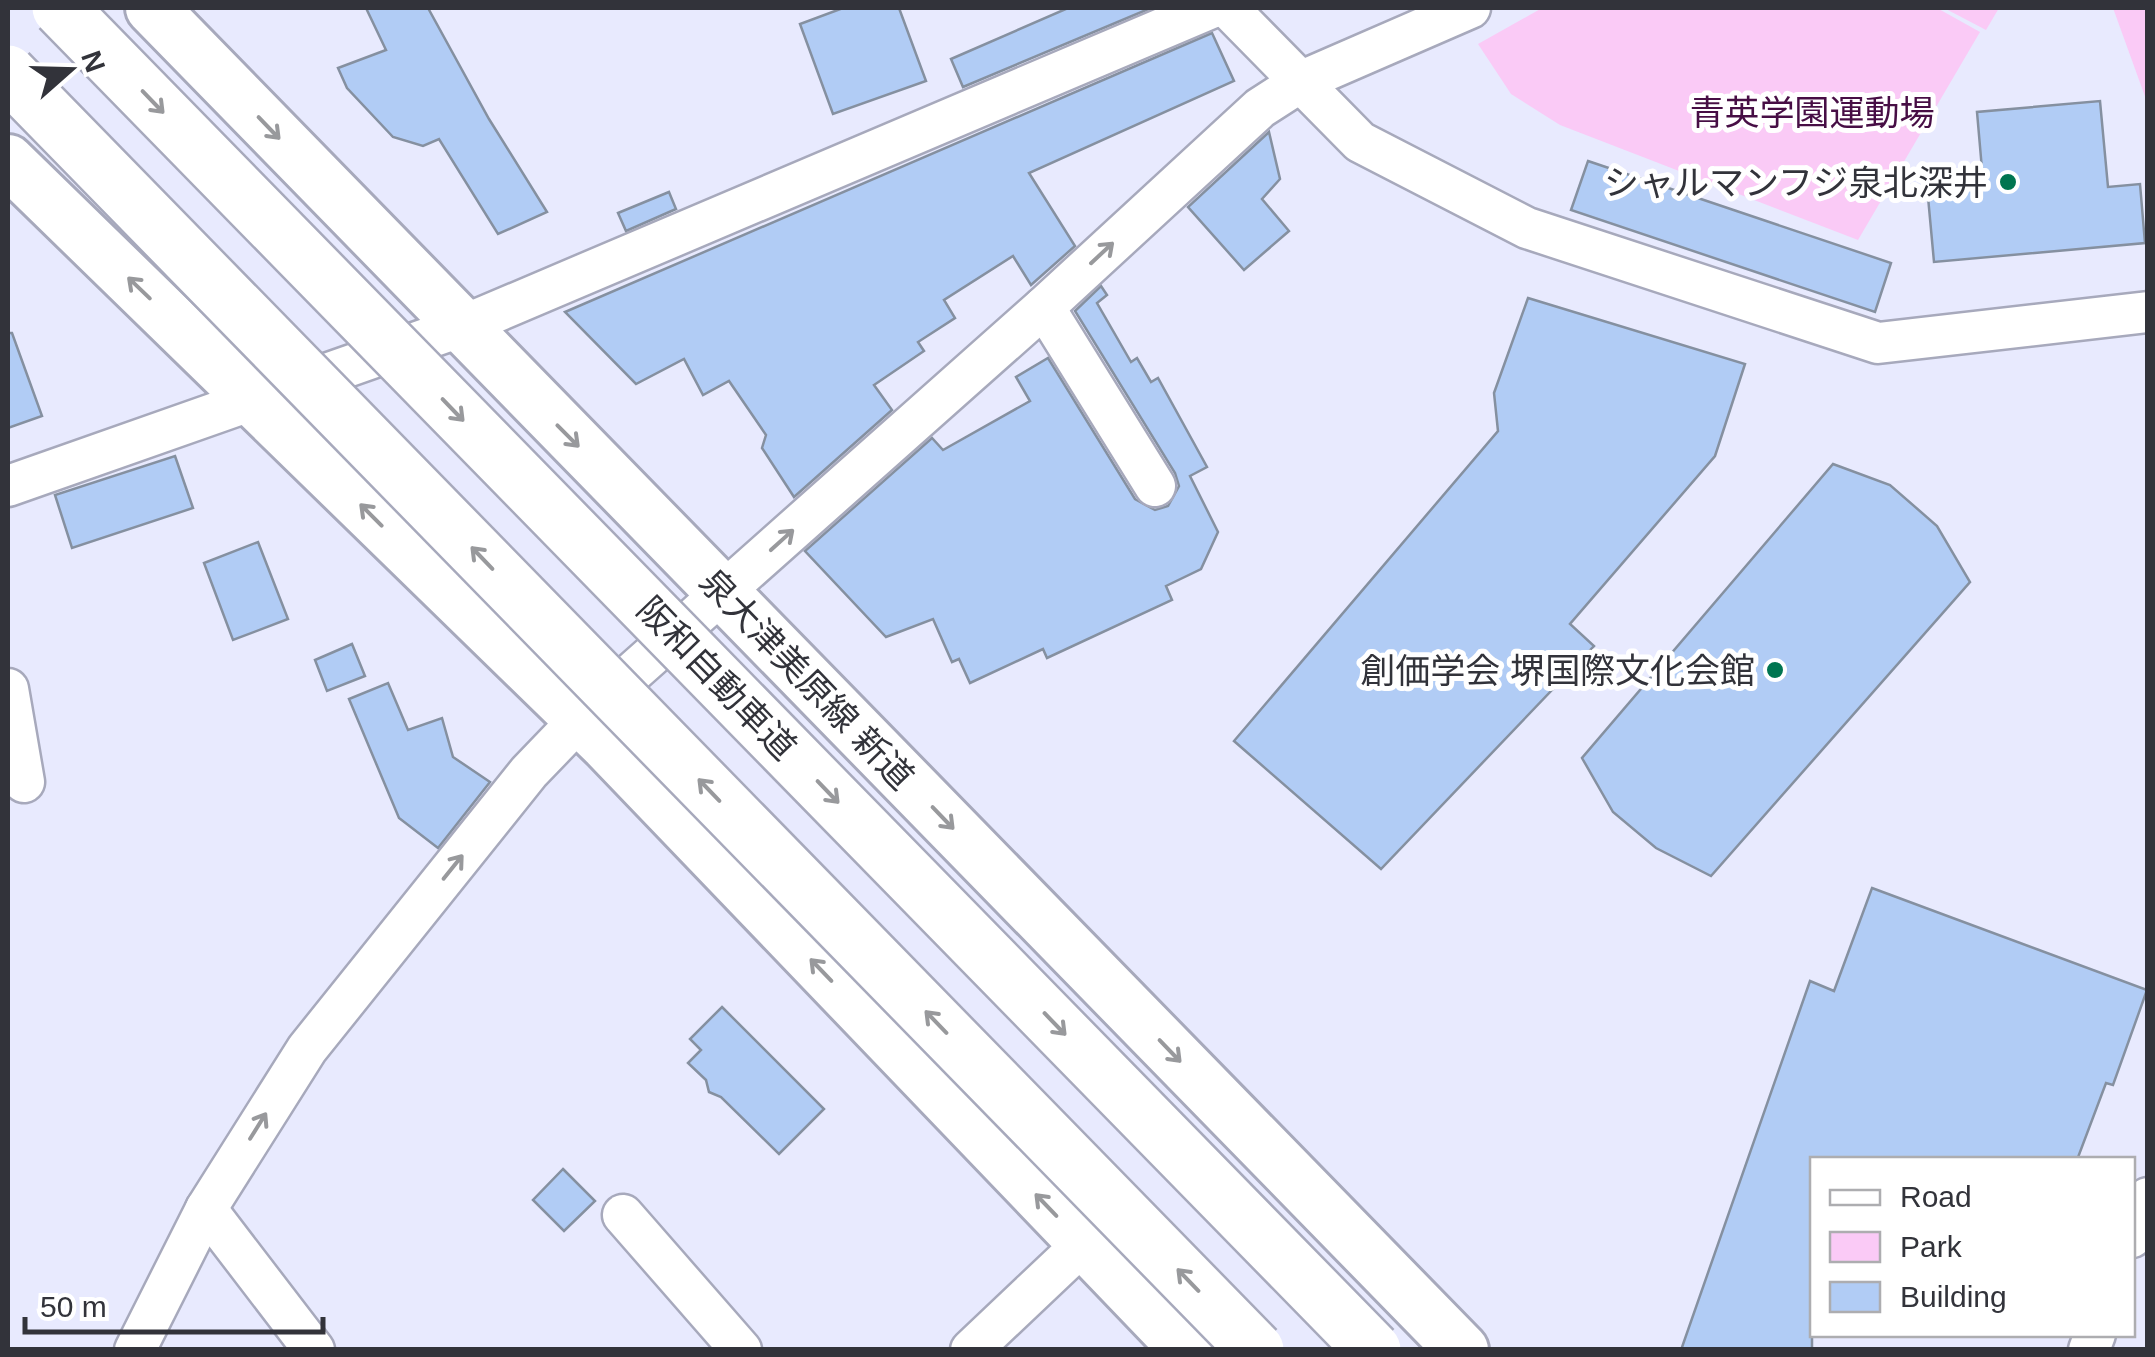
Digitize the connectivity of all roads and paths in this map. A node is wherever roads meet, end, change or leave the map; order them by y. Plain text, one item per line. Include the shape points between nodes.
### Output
1 (60, 8) edge
2 (152, 8) edge
3 (1210, 8) edge
4 (1228, 8) edge
5 (1470, 8) edge
6 (8, 73) edge
7 (1302, 81) junction
8 (8, 162) edge
9 (1044, 308) junction
10 (2148, 312) edge
11 (460, 327) junction
12 (256, 400) junction
13 (8, 486) edge
14 (1155, 486) dead end
15 (722, 592) junction
16 (8, 689) edge
17 (578, 721) junction
18 (24, 782) dead end
19 (2148, 1198) edge
20 (206, 1209) junction
21 (623, 1215) dead end
22 (2135, 1230) edge
23 (1083, 1244) junction
24 (135, 1350) edge
25 (314, 1350) edge
26 (741, 1350) edge
27 (971, 1350) edge
28 (1187, 1350) edge
29 (1256, 1350) edge
30 (1373, 1350) edge
31 (1462, 1350) edge

1 -> 30 highway, 阪和自動車道, bridge
2 -> 11 main road, 泉大津美原線 新道
3 - 11 street
4 - 7 street
5 - 7 street
29 -> 6 highway, bridge
9 -> 7 street via 1260,108
7 - 10 street via 1360,142 1527,228 1878,343
12 -> 8 main road
9 - 14 street
15 -> 9 street
11 - 12 street
11 -> 15 main road, 泉大津美原線 新道
12 - 13 street
17 -> 12 main road
15 - 17 street
15 -> 31 main road, 泉大津美原線 新道
16 - 18 street
20 -> 17 street via 306,1049 529,772
23 -> 17 main road
19 - 22 street
20 - 24 street
20 - 25 street
21 - 26 street
23 - 27 street
23 - 28 main road

